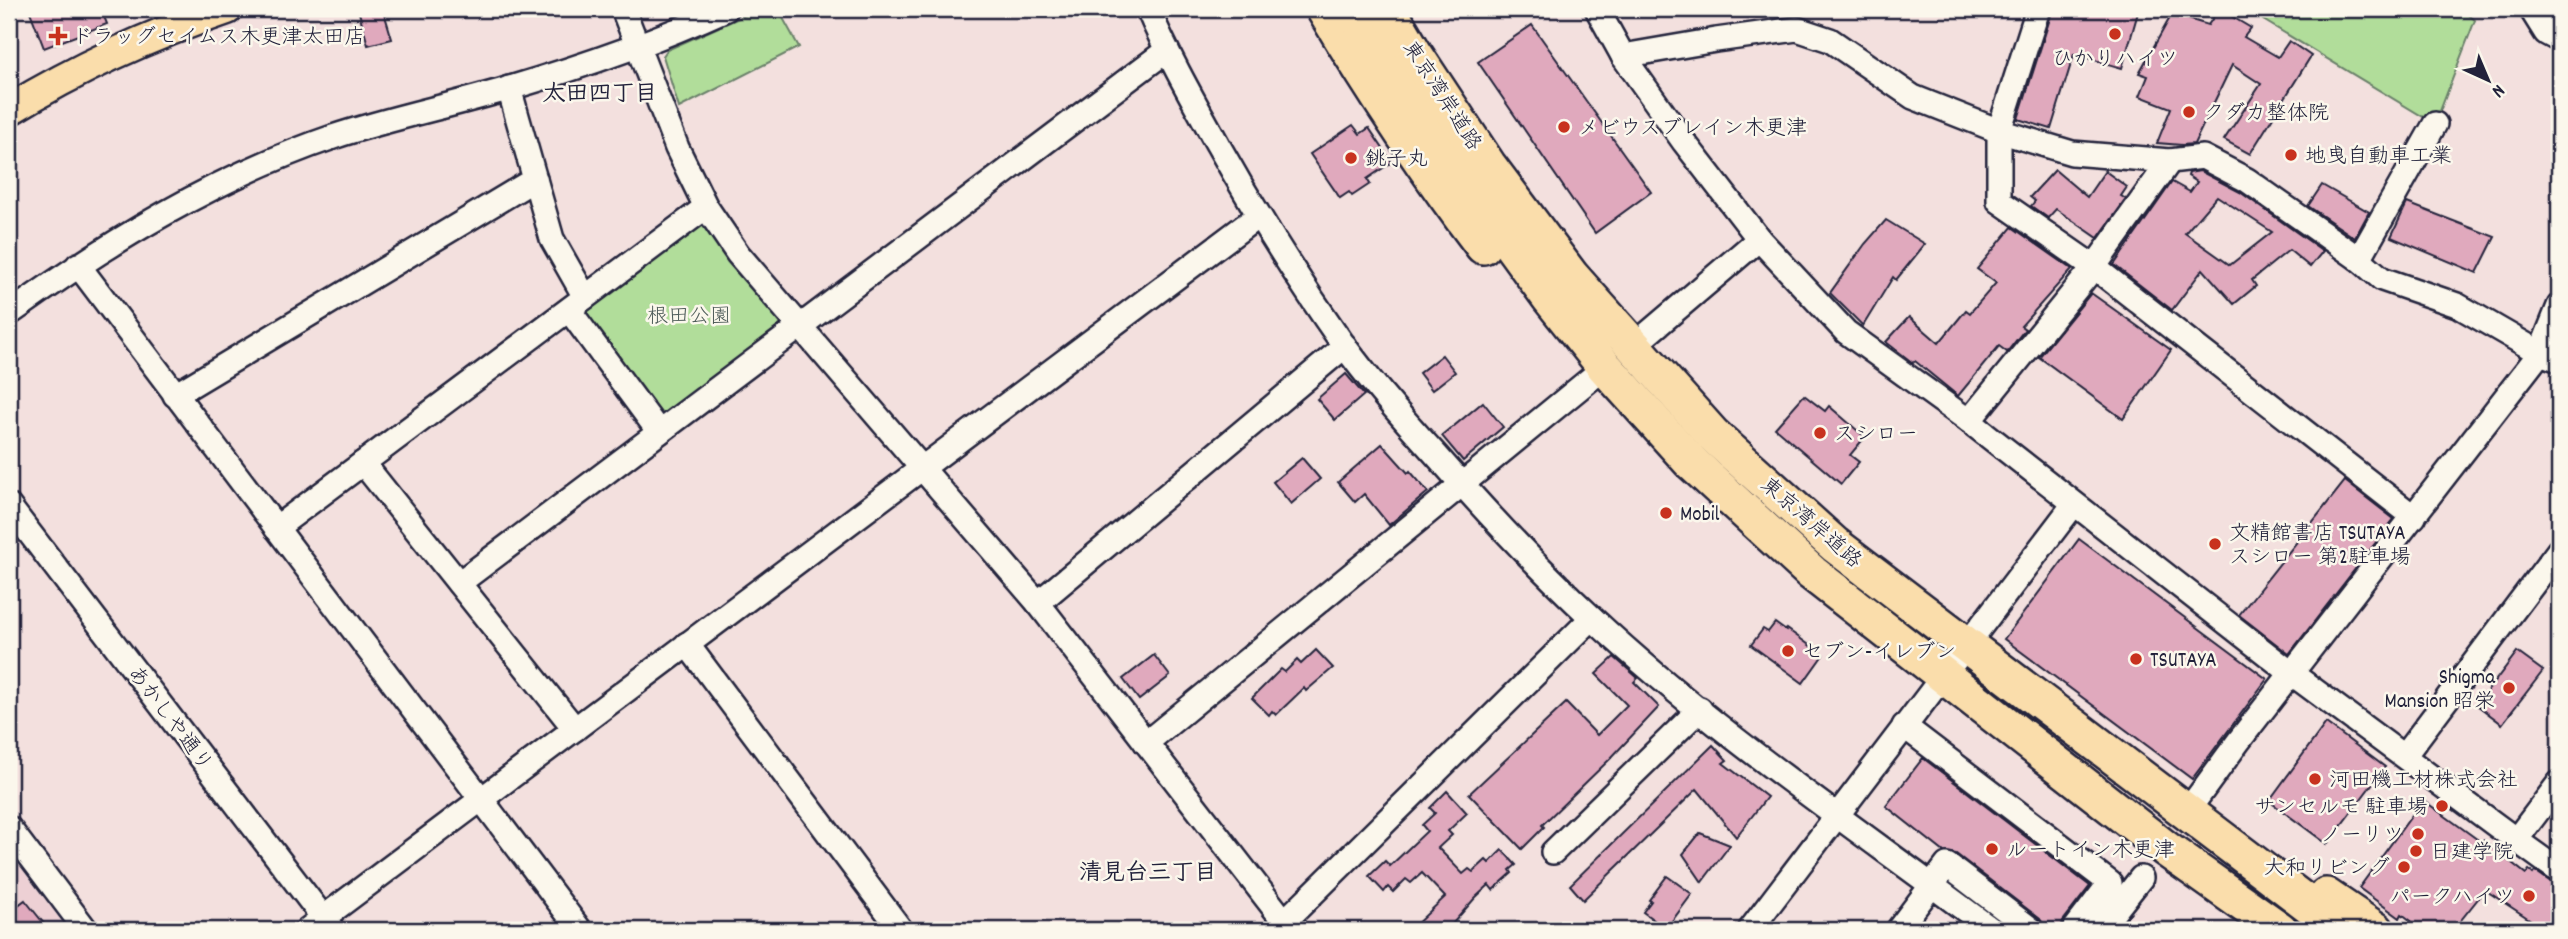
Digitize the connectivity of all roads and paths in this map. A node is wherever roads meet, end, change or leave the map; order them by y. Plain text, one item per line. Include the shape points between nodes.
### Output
1 (227, 9) edge
2 (623, 9) edge
3 (726, 9) edge
4 (1148, 9) edge
5 (1324, 9) edge
6 (1353, 9) edge
7 (1388, 9) edge
8 (1415, 9) edge
9 (1597, 9) edge
10 (2038, 9) edge
11 (2531, 9) edge
12 (2559, 40) edge
13 (638, 45) junction
14 (1166, 51) junction
15 (1623, 56) junction
16 (509, 88) junction
17 (9, 110) edge
18 (2435, 124) dead end
19 (1999, 131) junction
20 (2170, 160) junction
21 (535, 179) junction
22 (706, 207) junction
23 (1258, 216) junction
24 (1759, 239) junction
25 (2359, 260) junction
26 (78, 265) junction
27 (2094, 267) junction
28 (1560, 286) junction
29 (577, 304) junction
30 (2559, 306) edge
31 (9, 314) edge
32 (800, 327) junction
33 (1645, 337) junction
34 (1345, 346) junction
35 (2550, 356) edge
36 (1605, 367) junction
37 (176, 395) junction
38 (1969, 421) junction
39 (659, 432) junction
40 (1712, 434) junction
41 (363, 463) junction
42 (922, 468) junction
43 (1461, 484) junction
44 (2074, 504) junction
45 (9, 506) edge
46 (2414, 517) junction
47 (276, 528) junction
48 (2559, 550) edge
49 (459, 583) junction
50 (1038, 603) junction
51 (1592, 618) junction
52 (687, 645) junction
53 (1966, 646) junction
54 (2291, 673) junction
55 (1943, 677) junction
56 (1700, 709) junction
57 (1904, 726) junction
58 (575, 729) junction
59 (1146, 743) junction
60 (2404, 756) junction
61 (2559, 783) edge
62 (481, 799) junction
63 (2186, 813) junction
64 (1838, 814) junction
65 (9, 828) edge
66 (2221, 840) junction
67 (2516, 840) junction
68 (2166, 849) junction
69 (1553, 852) dead end
70 (2559, 872) edge
71 (2141, 878) dead end
72 (1932, 885) junction
73 (321, 926) edge
74 (1287, 926) edge
75 (86, 930) edge
76 (580, 930) edge
77 (901, 930) edge
78 (1750, 930) edge
79 (1898, 930) edge
80 (1992, 930) edge
81 (2032, 930) edge
82 (2074, 930) edge
83 (2100, 930) edge
84 (2255, 930) edge
85 (2280, 930) edge
86 (2342, 930) edge
87 (2376, 930) edge

1 - 17 main road via 128,46
2 - 13 street
3 - 13 street
4 - 14 street
5 - 36 highway via 1448,200 1534,312 1569,351
6 - 28 highway, 東京湾岸道路 via 1451,160
7 - 28 highway, 東京湾岸道路 via 1489,165
8 - 33 highway via 1516,162
9 - 15 street
10 - 19 street
11 - 12 street via 2546,33
13 - 16 street
13 - 22 street via 677,148
14 - 23 street
14 - 32 street
15 - 19 street via 1797,29 1830,40 1913,97
15 - 24 street
16 - 21 street
16 - 26 street via 334,137 241,174
18 - 25 street
19 - 20 street via 2071,153
19 - 27 street via 1999,201
20 - 25 street via 2203,157 2246,180
20 - 27 street
21 - 29 street
21 - 37 street
22 - 29 street
22 - 32 street via 738,254
23 - 34 street
23 - 42 street
24 - 33 street
24 - 38 street via 1846,332
25 - 35 street via 2382,279 2457,305
26 - 31 street
26 - 37 street
27 - 38 street
27 - 46 street
28 - 36 highway, 東京湾岸道路
28 - 40 highway, 東京湾岸道路
29 - 39 street
29 - 41 street
30 - 35 street
32 - 39 street
32 - 42 street
33 - 40 highway
34 - 43 street
34 - 50 street
35 - 46 street
36 - 43 street
36 - 55 highway, 東京湾岸道路 via 1690,461 1781,545
37 - 47 street
38 - 44 street
39 - 49 street
40 - 53 highway, 東京湾岸道路 via 1826,538
41 - 47 street
41 - 49 street
42 - 50 street
42 - 52 street
43 - 51 street
43 - 59 street
44 - 53 street
44 - 54 street
45 - 73 street, あかしや通り
46 - 54 street
47 - 62 street
48 - 60 street
49 - 58 street
50 - 59 street
51 - 56 street
51 - 74 street
52 - 58 street
52 - 77 street
53 - 55 street
53 - 63 highway, 東京湾岸道路
54 - 60 street
54 - 63 street
55 - 57 street
55 - 68 highway, 東京湾岸道路
56 - 64 street
56 - 69 street
57 - 64 street
57 - 82 street via 2110,883
58 - 62 street
59 - 74 street
60 - 67 street
61 - 67 street
62 - 73 street
62 - 76 street
63 - 66 highway, 東京湾岸道路
64 - 72 street
64 - 78 street
65 - 75 street
66 - 86 highway, 東京湾岸道路
66 - 87 highway via 2305,882
67 - 70 street
68 - 84 highway
68 - 85 highway, 東京湾岸道路
71 - 83 street
72 - 79 street
72 - 80 street
72 - 81 street via 1947,865

